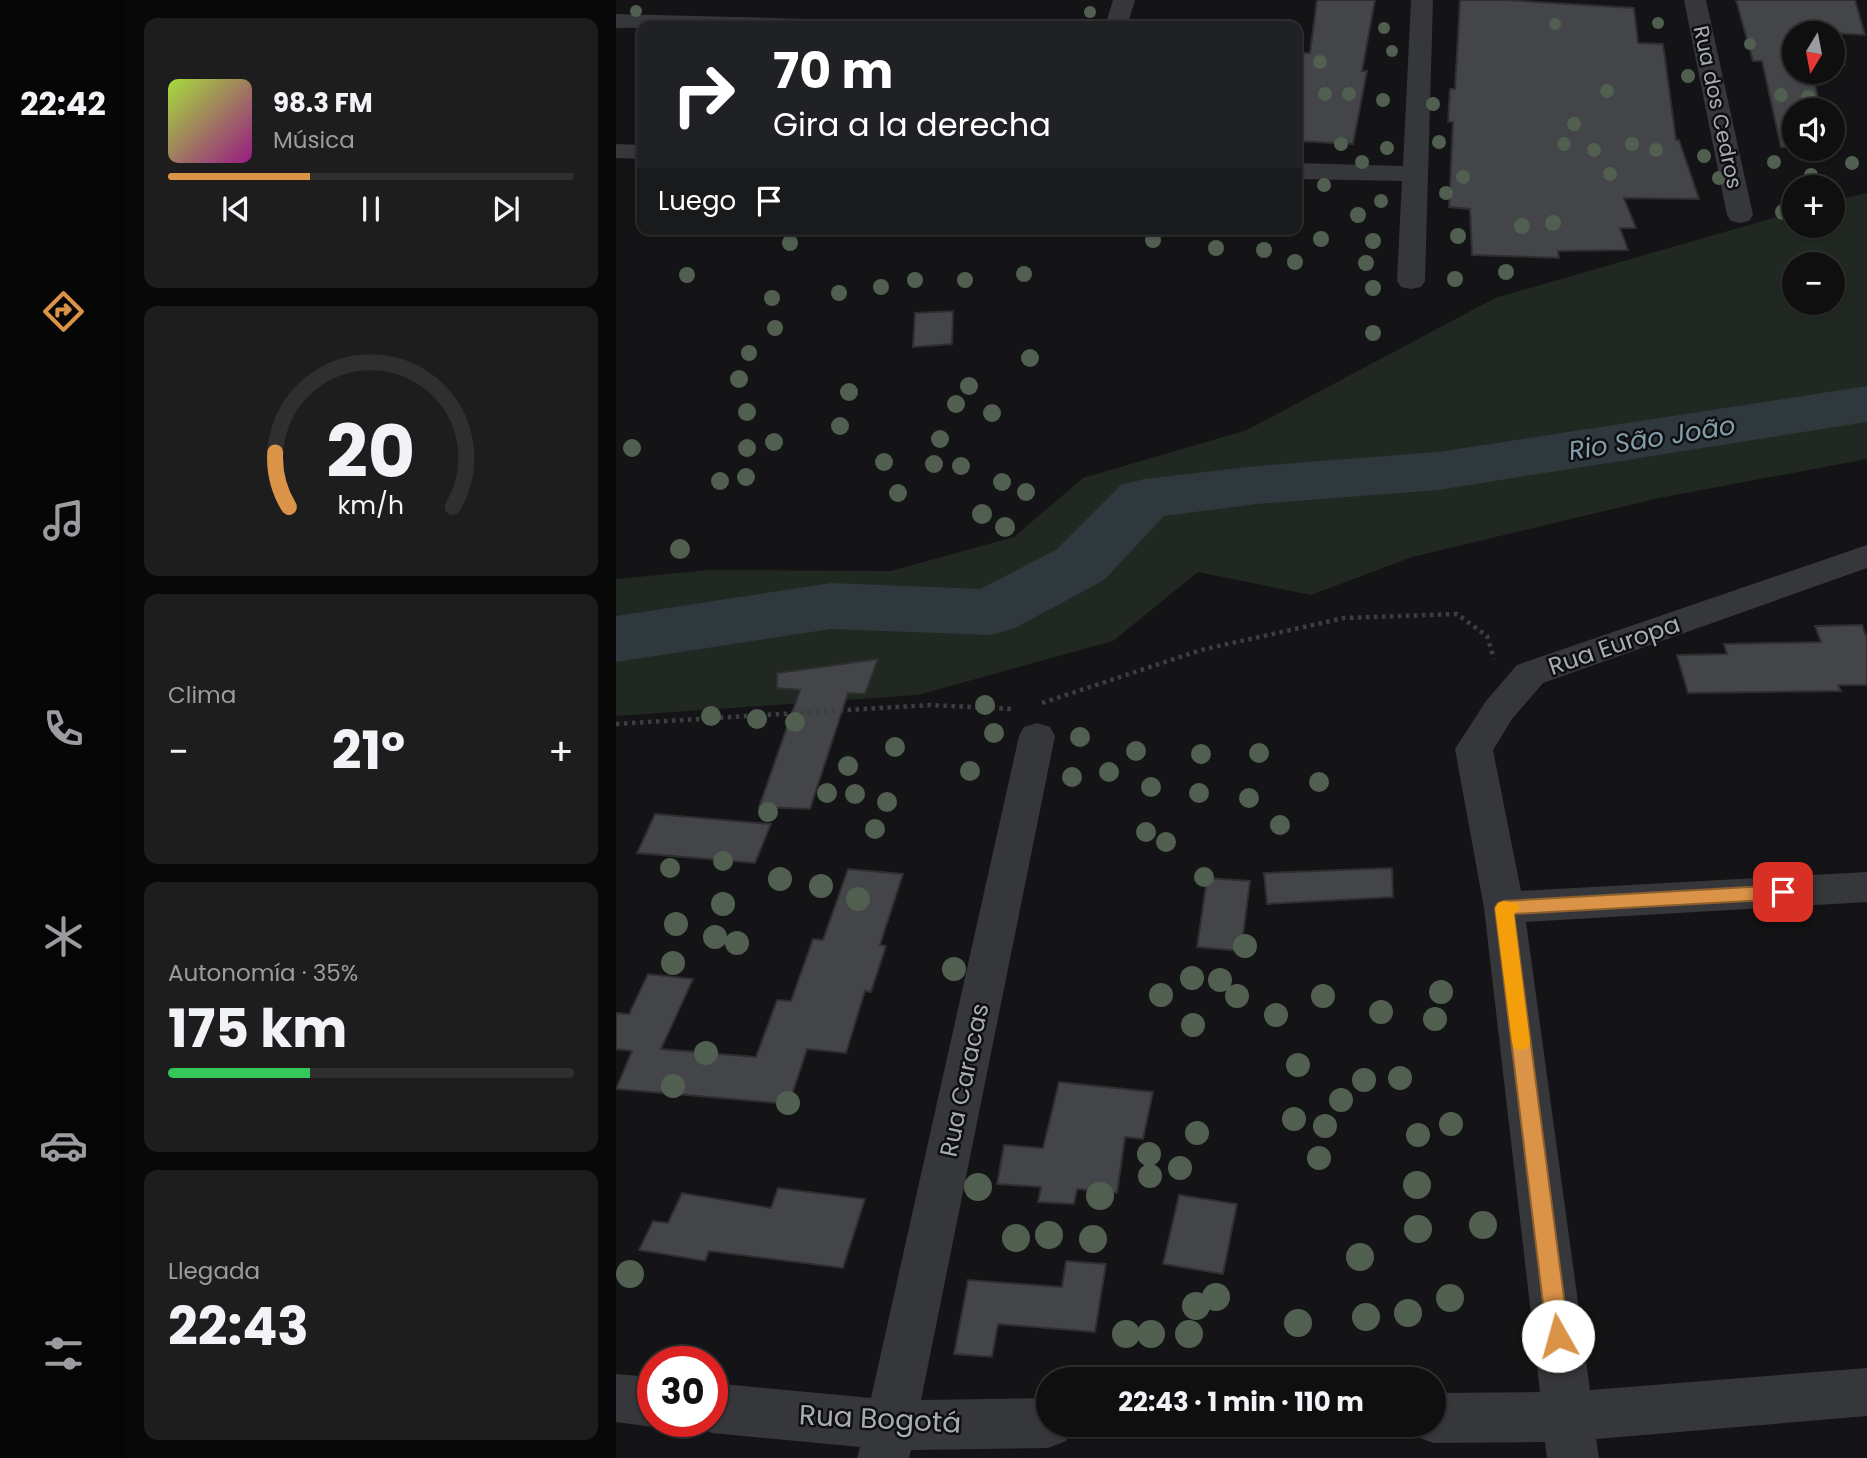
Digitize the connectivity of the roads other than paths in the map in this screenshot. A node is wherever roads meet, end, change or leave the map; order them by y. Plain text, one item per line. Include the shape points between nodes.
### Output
1 (621, 0) edge
2 (1124, 0) edge
3 (1422, 0) edge
4 (1695, 0) edge
5 (616, 7) edge
6 (616, 21) edge
7 (1118, 21) edge
8 (637, 22) edge
9 (616, 151) edge
10 (637, 152) edge
11 (1302, 171) edge
12 (1415, 174) junction
13 (1740, 215) dead end
14 (1412, 281) dead end
15 (1867, 556) edge
16 (1030, 723) road end
17 (1867, 887) edge
18 (1504, 908) junction
19 (1867, 1392) edge
20 (616, 1398) edge
21 (637, 1400) edge
22 (728, 1411) edge
23 (1446, 1420) edge
24 (1036, 1424) edge
25 (1571, 1437) edge
26 (887, 1441) edge

1 - 5 street
2 - 7 street
3 - 12 street
4 - 13 street, Rua dos Cedros
6 - 8 street
9 - 10 street
11 - 12 street
12 - 14 street
15 - 18 street, Rua Europa via 1530,674 1474,749
16 - 26 street, Rua Caracas
17 - 18 street
18 - 25 street, Rua Europa
19 - 25 street
20 - 21 street
22 - 26 street, Rua Bogotá
23 - 25 street
24 - 26 street, Rua Bogotá

